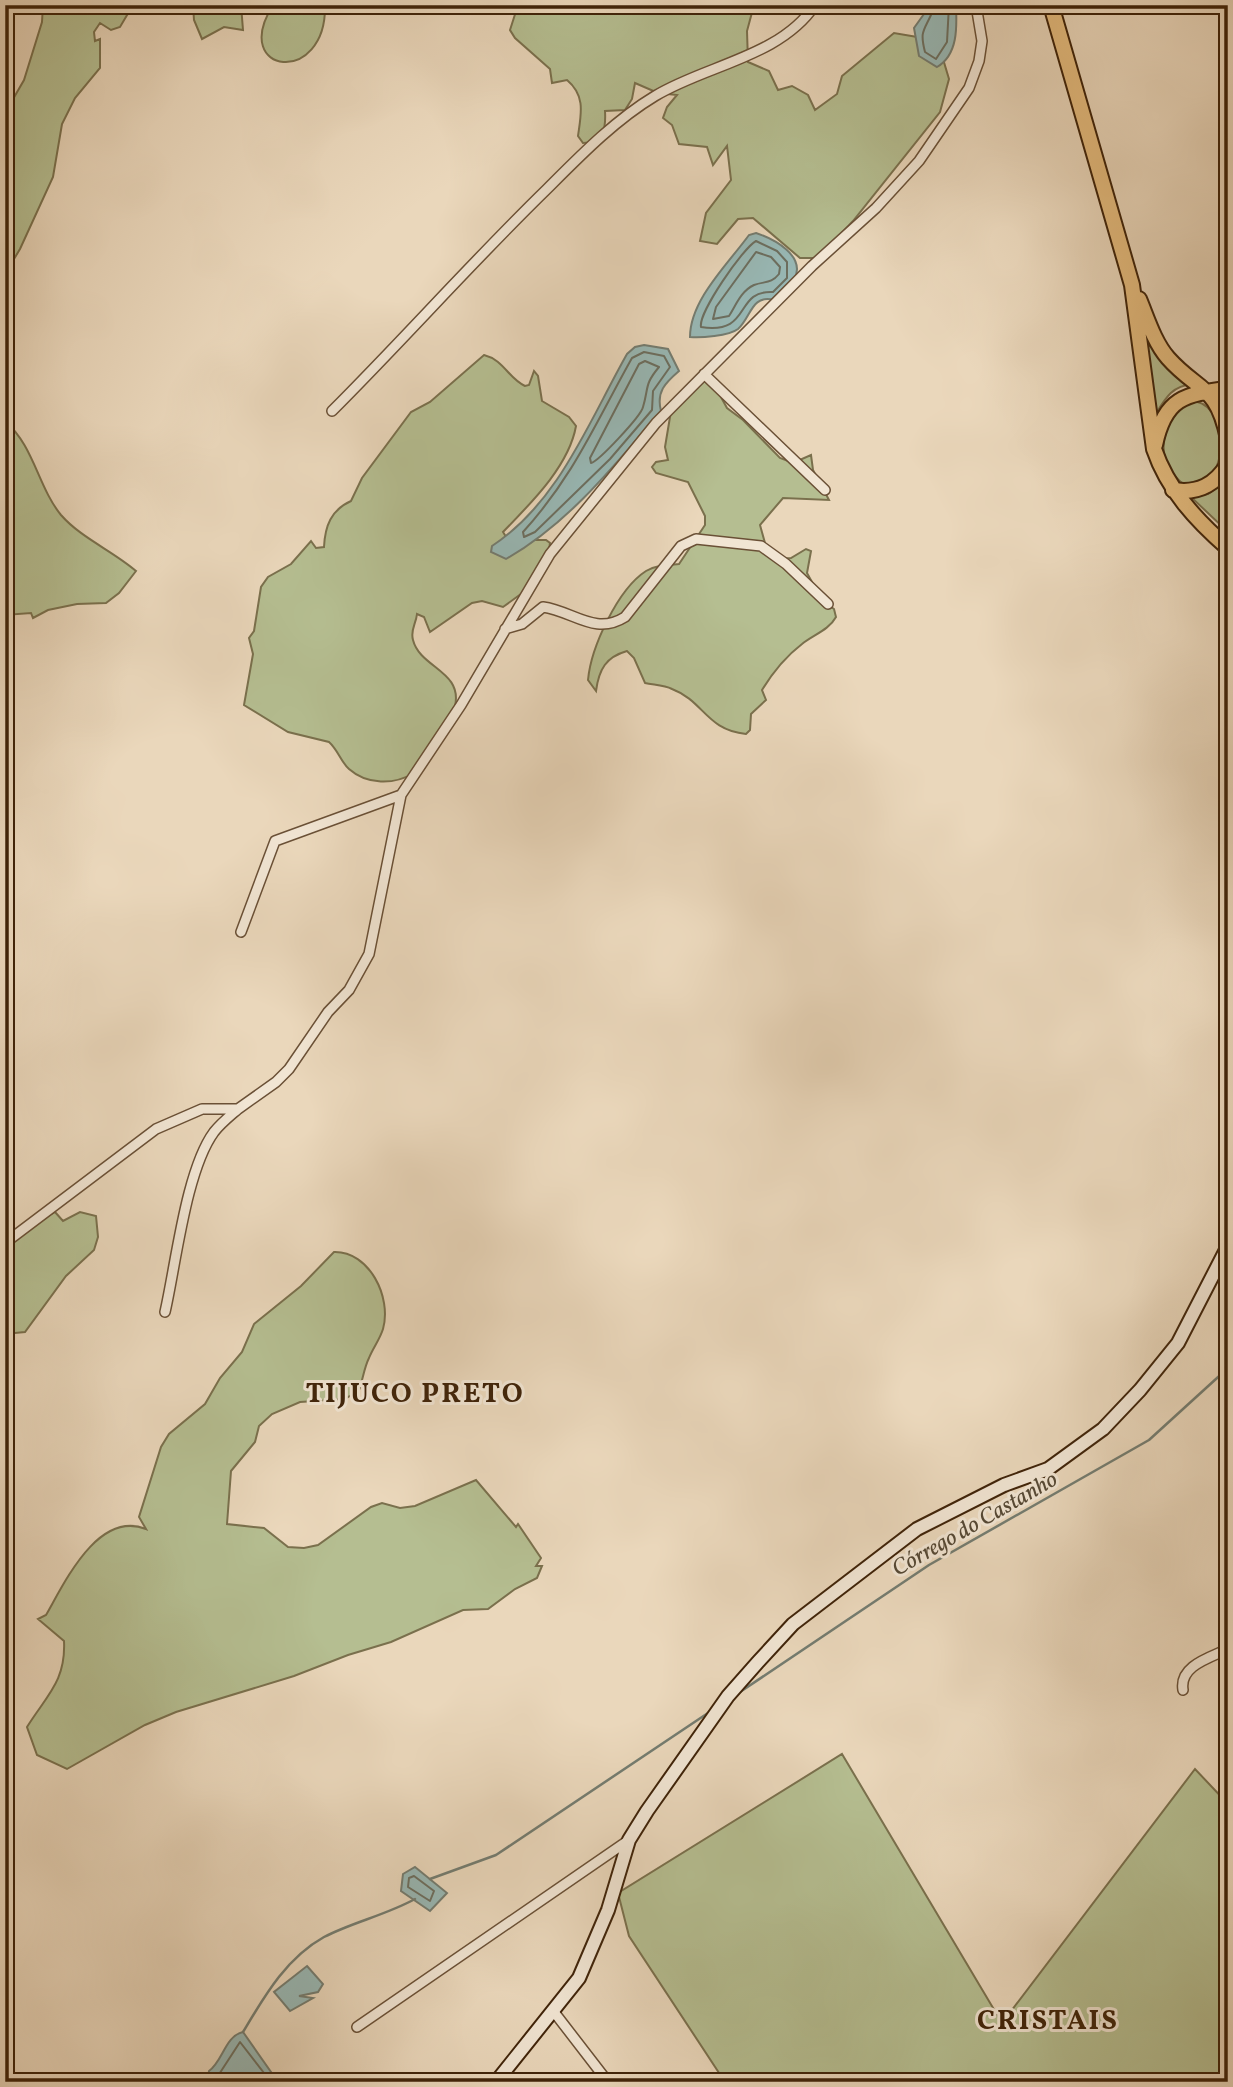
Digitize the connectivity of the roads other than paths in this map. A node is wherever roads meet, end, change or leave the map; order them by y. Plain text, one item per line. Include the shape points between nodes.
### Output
1 (815, 5) edge
2 (976, 5) edge
3 (1051, 5) edge
4 (1132, 285) junction
5 (704, 374) junction
6 (1228, 389) edge
7 (1210, 391) junction
8 (332, 411) dead end
9 (1228, 439) edge
10 (1154, 449) junction
11 (1228, 464) edge
12 (1173, 489) junction
13 (825, 490) dead end
14 (1228, 548) edge
15 (828, 604) dead end
16 (505, 629) junction
17 (401, 794) junction
18 (241, 932) dead end
19 (238, 1109) junction
20 (5, 1242) edge
21 (1226, 1253) edge
22 (165, 1311) dead end
23 (1228, 1649) edge
24 (1183, 1690) dead end
25 (629, 1840) junction
26 (554, 2012) junction
27 (357, 2027) dead end
28 (496, 2082) edge
29 (608, 2082) edge

1 - 8 street via 791,31 772,43 667,89 620,120 496,238
2 - 5 street via 982,41 979,61 969,88 938,134 876,208
3 - 4 main road
4 - 7 main road via 1168,357
4 - 10 main road
5 - 13 street
5 - 16 street via 656,423 550,554
6 - 7 main road
7 - 9 main road
7 - 10 main road via 1174,403 1162,421
10 - 12 main road
11 - 12 main road via 1219,478 1203,488
12 - 14 main road
15 - 16 street via 761,546 696,539 681,545 625,617 614,624 586,623 543,607 522,624
16 - 17 street
17 - 18 street via 275,841
17 - 19 street via 369,954 360,974 289,1069
19 - 20 street via 202,1109 156,1129
19 - 22 street via 203,1152
21 - 25 main road via 1178,1343 1103,1429 1048,1468 916,1529 793,1624 728,1696
23 - 24 street via 1187,1671
25 - 26 main road via 590,1957
25 - 27 street
26 - 28 main road
26 - 29 street

